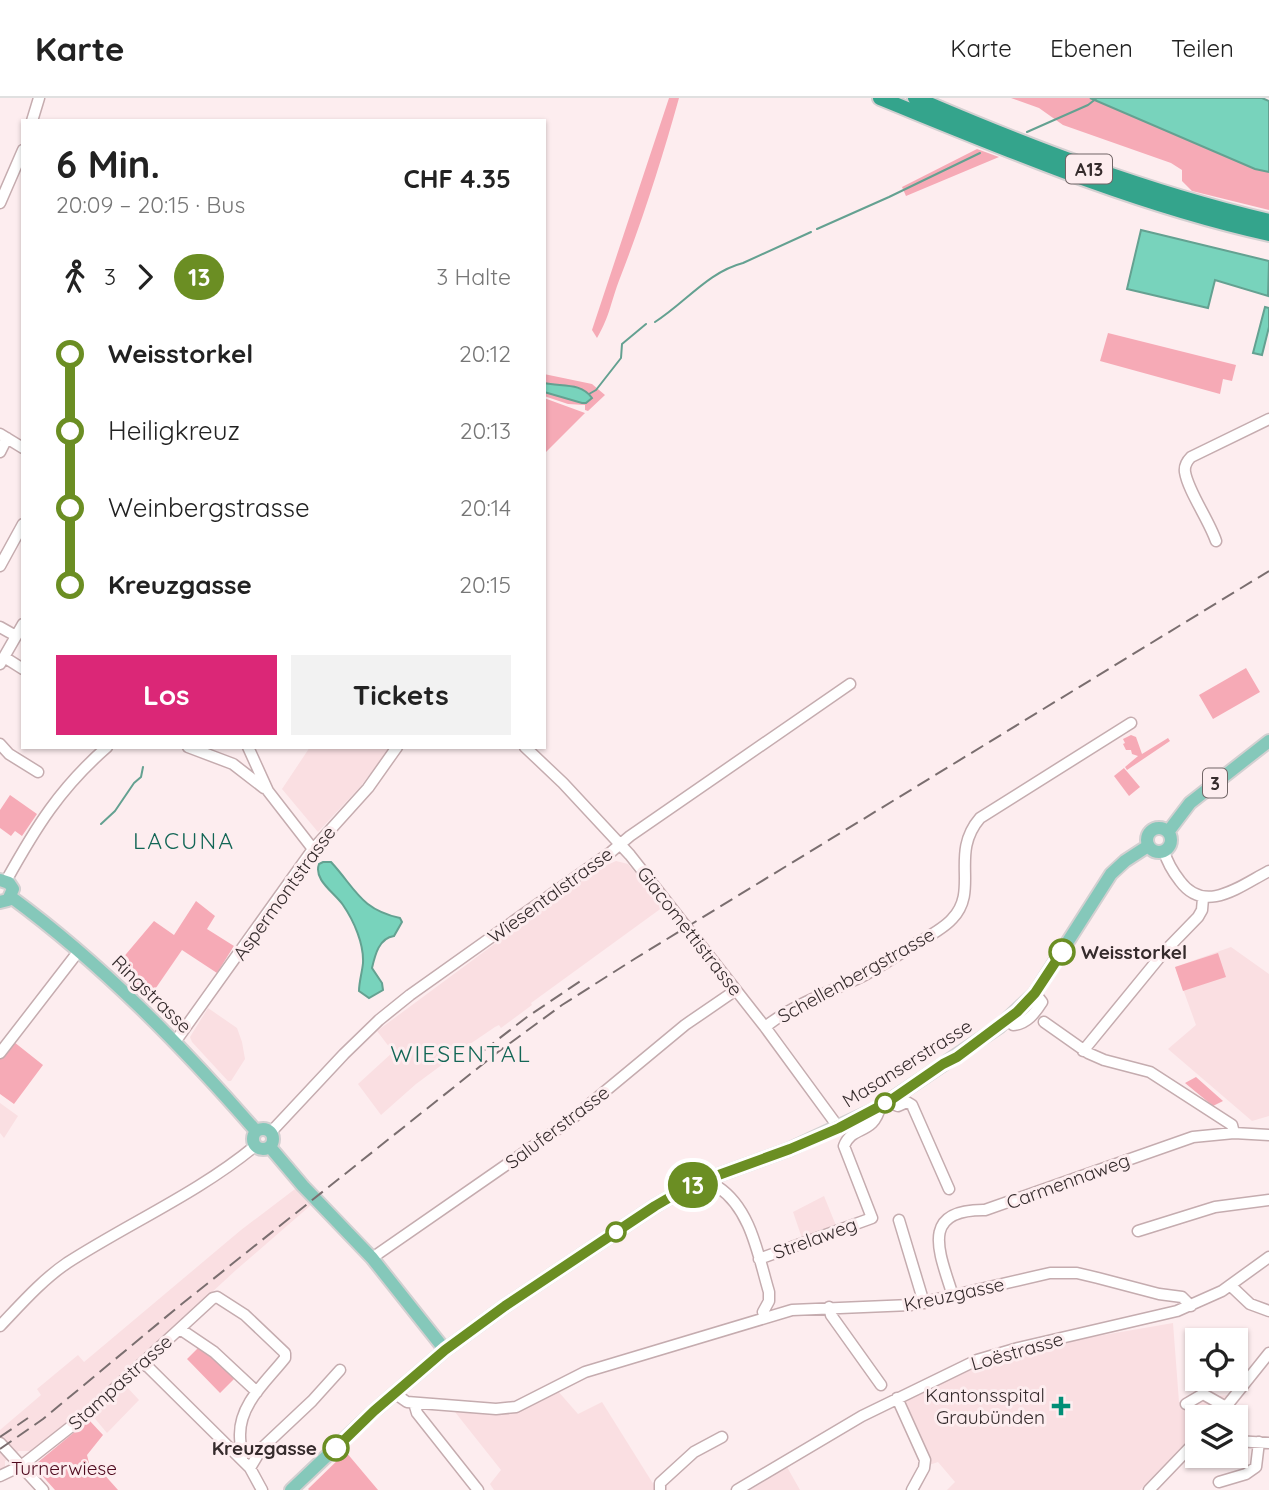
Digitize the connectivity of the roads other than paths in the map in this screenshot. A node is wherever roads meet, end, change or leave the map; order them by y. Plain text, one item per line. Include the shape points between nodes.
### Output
1 (39, 98) edge
2 (880, 98) edge
3 (915, 98) edge
4 (33, 119) edge
5 (21, 155) edge
6 (0, 202) edge
7 (1269, 221) edge
8 (1269, 234) edge
9 (1269, 419) edge
10 (4, 436) edge
11 (21, 447) edge
12 (0, 452) edge
13 (21, 528) edge
14 (1216, 541) dead end
15 (0, 566) edge
16 (21, 627) edge
17 (0, 628) edge
18 (16, 636) junction
19 (2, 661) edge
20 (21, 668) edge
21 (850, 684) dead end
22 (1131, 723) dead end
23 (1269, 741) edge
24 (0, 744) edge
25 (105, 749) edge
26 (193, 749) edge
27 (396, 749) edge
28 (527, 749) edge
29 (249, 750) edge
30 (233, 764) junction
31 (38, 772) dead end
32 (268, 791) junction
33 (1168, 832) junction
34 (620, 844) junction
35 (1148, 846) junction
36 (313, 849) junction
37 (1164, 851) junction
38 (1269, 872) edge
39 (3, 880) edge
40 (1203, 898) junction
41 (5, 899) edge
42 (78, 952) junction
43 (736, 990) junction
44 (1044, 1022) dead end
45 (765, 1027) junction
46 (174, 1042) junction
47 (1083, 1051) junction
48 (0, 1053) edge
49 (884, 1104) junction
50 (839, 1128) junction
51 (256, 1131) junction
52 (271, 1132) junction
53 (1234, 1132) junction
54 (1269, 1135) edge
55 (255, 1146) junction
56 (270, 1147) junction
57 (691, 1185) junction
58 (948, 1189) dead end
59 (1269, 1200) edge
60 (899, 1220) dead end
61 (1138, 1231) dead end
62 (1269, 1257) edge
63 (372, 1258) junction
64 (759, 1259) junction
65 (1231, 1286) junction
66 (953, 1296) junction
67 (924, 1303) junction
68 (1191, 1306) junction
69 (830, 1307) junction
70 (1269, 1311) edge
71 (765, 1318) junction
72 (0, 1326) edge
73 (180, 1329) junction
74 (445, 1350) junction
75 (1269, 1353) edge
76 (142, 1363) junction
77 (340, 1370) dead end
78 (881, 1385) dead end
79 (257, 1392) junction
80 (394, 1393) junction
81 (897, 1398) junction
82 (414, 1403) junction
83 (1186, 1404) dead end
84 (1222, 1405) edge
85 (1228, 1405) edge
86 (722, 1437) dead end
87 (0, 1443) edge
88 (1264, 1443) edge
89 (1185, 1452) edge
90 (242, 1459) junction
91 (21, 1466) junction
92 (250, 1468) junction
93 (0, 1476) edge
94 (1219, 1482) dead end
95 (43, 1490) edge
96 (262, 1490) edge
97 (291, 1490) edge
98 (478, 1490) edge
99 (660, 1490) edge
100 (737, 1490) edge
101 (912, 1490) edge
102 (1149, 1490) edge

1 - 4 street
2 - 8 highway, A13 via 1089,181
3 - 7 highway, A13 via 1089,169
5 - 6 street
9 - 14 street via 1191,457 1185,465
10 - 11 street
10 - 12 street
13 - 15 street
16 - 18 street
17 - 18 street
18 - 19 street
19 - 20 street
21 - 34 street, Wiesentalstrasse
22 - 45 street, Schellenbergstrasse via 980,818 965,842 965,893 951,920 872,971 800,1004
23 - 33 main road, 3 via 1190,803
24 - 31 street
25 - 39 street via 56,799
26 - 30 street
27 - 36 street, Aspermontstrasse via 368,788
28 - 34 street, Giacomettistrasse
29 - 30 street via 243,761
29 - 32 street
30 - 32 street
32 - 36 street
33 - 35 main road, 3 via 1154,829 1147,838
33 - 37 main road, 3 via 1171,842
34 - 43 street, Giacomettistrasse
34 - 52 street, Wiesentalstrasse via 379,1020
35 - 37 main road
35 - 49 main road, Masanserstrasse / 3 via 1111,874 1035,993 1008,1020
36 - 46 street, Aspermontstrasse
37 - 40 street via 1184,887
38 - 40 street
39 - 41 main road via 12,886
40 - 47 street via 1197,918
41 - 42 main road, Ringstrasse
42 - 46 main road, Ringstrasse
42 - 48 street
43 - 45 street, Giacomettistrasse
43 - 63 street, Saluferstrasse via 568,1122
44 - 47 street
45 - 50 street, Giacomettistrasse
46 - 51 main road, Ringstrasse
47 - 53 street via 1150,1072 1232,1125
49 - 50 main road, Masanserstrasse / 3
49 - 58 street via 912,1105
49 - 64 street, Strelaweg via 877,1118 844,1146 872,1217
50 - 57 main road, Masanserstrasse / 3
51 - 52 main road via 264,1128
51 - 55 main road
52 - 56 main road
53 - 54 street, Carmennaweg
53 - 66 street, Carmennaweg via 1168,1144 985,1210 950,1218 937,1238
55 - 56 main road
55 - 72 street via 67,1264
56 - 63 main road
57 - 64 street via 694,1192 718,1187 729,1196 749,1225
57 - 74 main road, Masanserstrasse / 3 via 534,1286
59 - 61 street via 1215,1207
60 - 67 street
62 - 65 street, Loëstrasse
63 - 74 main road
64 - 71 street via 770,1297
65 - 68 street, Loëstrasse
65 - 70 street via 1250,1304
66 - 67 street, Kreuzgasse
66 - 68 street, Kreuzgasse via 1068,1272 1182,1297
67 - 69 street, Kreuzgasse
68 - 81 street, Loëstrasse via 1003,1352
69 - 71 street, Kreuzgasse via 802,1308
69 - 78 street via 831,1315
71 - 82 street, Kreuzgasse via 580,1374 516,1407
73 - 76 street, Stampastrasse
73 - 79 street via 214,1352
73 - 79 street, Stampastrasse via 217,1297 245,1315 285,1353
74 - 80 main road, Masanserstrasse / 3
75 - 85 street
76 - 90 street
76 - 91 street, Stampastrasse
77 - 92 street via 262,1448
79 - 90 street via 242,1419
80 - 82 street, Kreuzgasse
80 - 97 main road, Masanserstrasse / 3
81 - 100 street, Loëstrasse
81 - 101 street via 925,1460
82 - 98 street via 417,1413
83 - 84 street via 1203,1394
86 - 99 street via 694,1452 660,1483
87 - 91 street
88 - 94 street via 1256,1467
89 - 102 street
90 - 92 street
91 - 93 street, Stampastrasse
91 - 95 street
92 - 96 street

